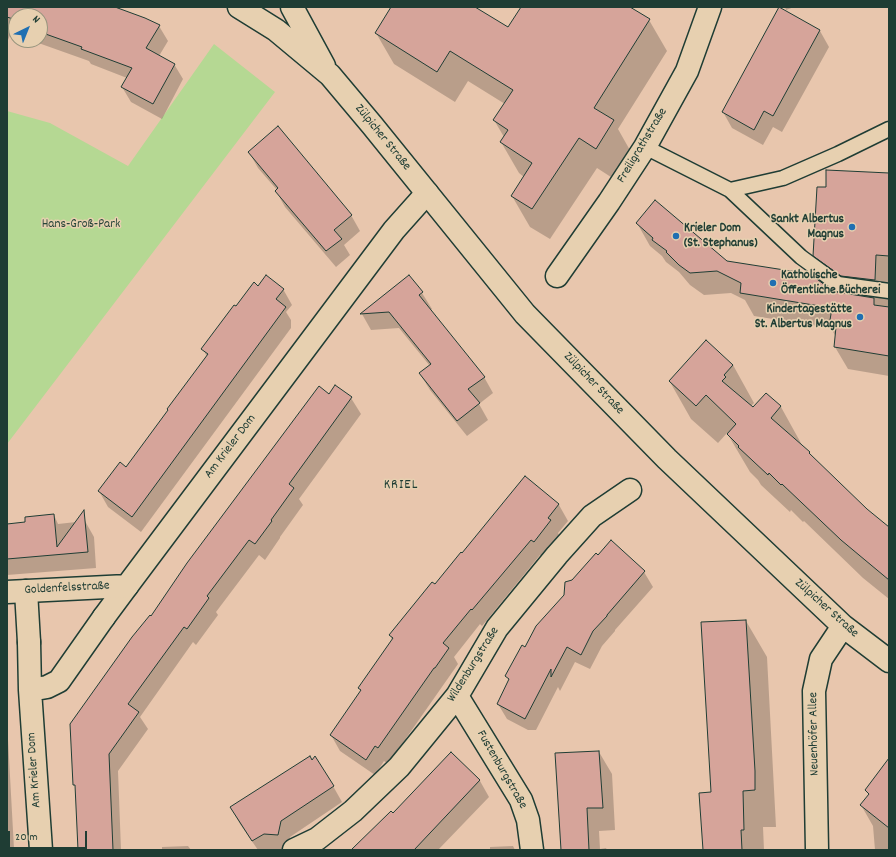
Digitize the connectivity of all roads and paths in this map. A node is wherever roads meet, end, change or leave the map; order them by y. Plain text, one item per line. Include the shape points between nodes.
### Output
1 (239, 7) edge
2 (292, 7) edge
3 (710, 7) edge
4 (330, 75) junction
5 (889, 129) edge
6 (645, 147) junction
7 (730, 190) junction
8 (427, 193) junction
9 (557, 276) dead end
10 (889, 291) edge
11 (630, 490) dead end
12 (126, 586) junction
13 (17, 591) edge
14 (843, 626) junction
15 (889, 661) edge
16 (30, 690) junction
17 (457, 696) junction
18 (41, 850) edge
19 (294, 850) edge
20 (532, 850) edge
21 (818, 850) edge

1 - 4 street, Zülpicher Straße via 276,30
2 - 4 street, Zülpicher Straße
3 - 6 street, Freiligrathstraße via 687,71
4 - 8 street, Zülpicher Straße
5 - 7 lane via 783,178
6 - 7 lane
6 - 9 street, Freiligrathstraße
7 - 10 lane via 801,257 838,284
8 - 12 street, Am Krieler Dom via 394,230
8 - 14 street, Zülpicher Straße via 525,314 666,459
11 - 17 street, Wildenburgstraße via 592,516 557,555 497,628
12 - 13 street, Goldenfelsstraße
12 - 16 street, Am Krieler Dom via 60,680 47,687
13 - 16 street, Am Krieler Dom via 29,642
14 - 15 street, Zülpicher Straße
14 - 21 street, Neuenhöfer Allee via 821,659 814,691
16 - 18 street, Am Krieler Dom
17 - 19 street, Wildenburgstraße via 399,767 353,811 317,839
17 - 20 street, Fustenburgstraße via 521,800 528,820

